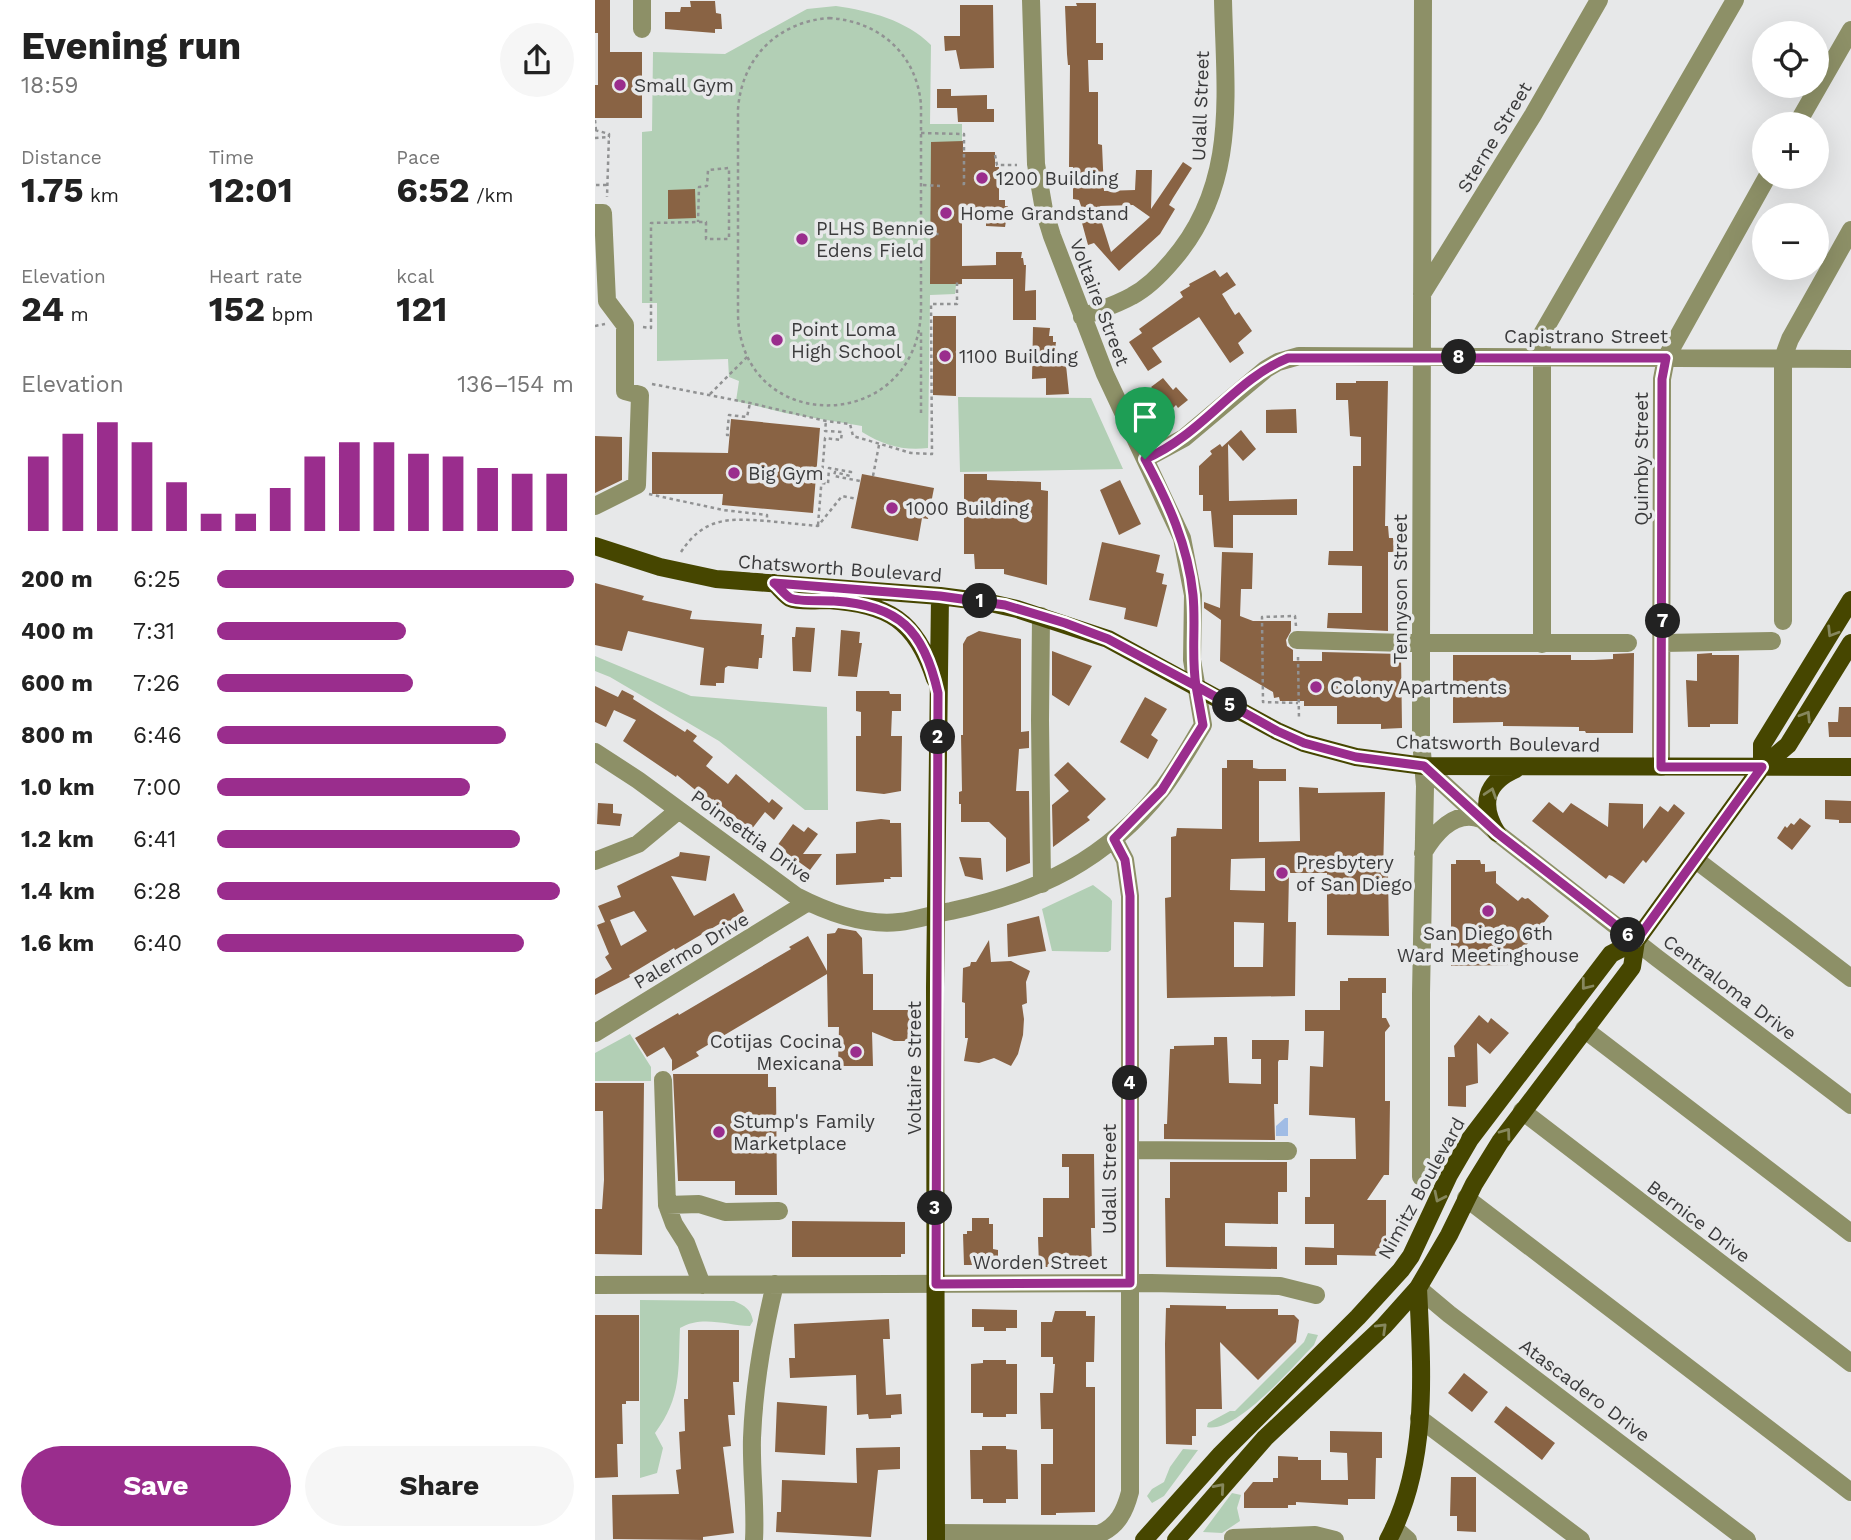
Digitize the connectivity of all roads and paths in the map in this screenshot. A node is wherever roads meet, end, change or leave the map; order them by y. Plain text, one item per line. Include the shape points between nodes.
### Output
1 (642, 0) edge
2 (1031, 0) edge
3 (1223, 0) edge
4 (1423, 0) edge
5 (1599, 0) edge
6 (1735, 0) edge
7 (642, 29) dead end
8 (1851, 30) edge
9 (1804, 112) edge
10 (595, 120) edge
11 (596, 130) edge
12 (922, 133) junction
13 (595, 138) edge
14 (610, 138) junction
15 (995, 155) dead end
16 (1017, 164) dead end
17 (961, 184) dead end
18 (596, 185) edge
19 (608, 185) junction
20 (921, 185) junction
21 (940, 186) dead end
22 (1760, 189) edge
23 (599, 213) edge
24 (698, 222) junction
25 (1851, 230) edge
26 (921, 234) junction
27 (941, 234) dead end
28 (957, 282) dead end
29 (1422, 294) junction
30 (921, 313) junction
31 (931, 313) junction
32 (1082, 317) junction
33 (625, 325) junction
34 (748, 356) junction
35 (1422, 357) junction
36 (1543, 357) junction
37 (1666, 358) junction
38 (1783, 358) junction
39 (1851, 359) edge
40 (625, 379) junction
41 (709, 395) junction
42 (750, 403) junction
43 (921, 413) dead end
44 (826, 421) junction
45 (730, 435) dead end
46 (880, 444) junction
47 (1145, 459) junction
48 (637, 472) junction
49 (873, 476) dead end
50 (860, 481) dead end
51 (821, 483) junction
52 (857, 499) dead end
53 (595, 506) edge
54 (767, 521) junction
55 (818, 526) junction
56 (595, 546) edge
57 (681, 552) dead end
58 (774, 583) junction
59 (940, 596) junction
60 (1851, 600) edge
61 (1041, 615) junction
62 (1783, 621) dead end
63 (1297, 640) junction
64 (1772, 642) dead end
65 (1421, 643) junction
66 (1628, 643) dead end
67 (1663, 643) junction
68 (1851, 643) edge
69 (1542, 644) junction
70 (1196, 686) junction
71 (938, 693) junction
72 (1298, 703) junction
73 (1299, 720) dead end
74 (595, 752) edge
75 (1424, 766) junction
76 (1520, 767) junction
77 (1661, 767) junction
78 (1762, 767) junction
79 (1851, 767) edge
80 (679, 810) junction
81 (1481, 818) junction
82 (1497, 833) junction
83 (1114, 839) junction
84 (1423, 853) junction
85 (1696, 860) junction
86 (595, 861) edge
87 (1042, 884) junction
88 (808, 902) junction
89 (936, 914) junction
90 (1636, 941) junction
91 (1851, 978) edge
92 (1584, 1029) junction
93 (595, 1033) edge
94 (663, 1080) dead end
95 (1851, 1105) edge
96 (1522, 1111) junction
97 (1130, 1150) junction
98 (1288, 1151) dead end
99 (1421, 1177) dead end
100 (1466, 1198) junction
101 (667, 1205) junction
102 (779, 1211) dead end
103 (1851, 1233) edge
104 (1401, 1270) junction
105 (1130, 1283) junction
106 (775, 1284) junction
107 (936, 1284) junction
108 (595, 1285) edge
109 (702, 1285) junction
110 (1419, 1288) junction
111 (1316, 1295) dead end
112 (1851, 1363) edge
113 (1419, 1418) junction
114 (1851, 1492) edge
115 (1391, 1534) edge
116 (936, 1537) edge
117 (1233, 1538) dead end
118 (754, 1540) edge
119 (1144, 1540) edge
120 (1176, 1540) edge
121 (1335, 1540) edge
122 (1408, 1540) edge
123 (1580, 1540) edge
124 (1747, 1540) edge

1 - 7 street
2 - 32 street, Voltaire Street via 1039,187
3 - 32 street, Udall Street via 1224,135 1217,181 1206,209 1178,254 1141,290
4 - 29 street, Tennyson Street
5 - 29 street, Sterne Street
6 - 36 street via 1542,334
8 - 9 street
10 - 11 path
11 - 14 path
12 - 17 path via 964,134
12 - 20 path
12 - 34 path via 921,95 912,69 890,40 869,26 847,19 813,19 781,32 759,51 744,77 738,108 738,324
13 - 14 path
14 - 19 path
15 - 16 path via 996,165
18 - 19 path
19 - 23 path
20 - 21 path
20 - 26 path
22 - 37 street, Quimby Street
23 - 33 street via 607,301
24 - 24 path via 706,222 706,239 729,239 729,168 708,170 707,186 699,187
24 - 33 path via 651,223 651,328
25 - 38 street
26 - 27 path
26 - 30 path
28 - 31 path via 957,304 931,304
29 - 35 street, Tennyson Street
30 - 31 path
30 - 34 path via 915,349 900,373 878,392 853,403 819,406 789,397 767,382
30 - 43 path
31 - 46 path via 932,454
32 - 47 street, Voltaire Street
33 - 40 street
34 - 41 path
35 - 36 street, Capistrano Street
35 - 47 street, Capistrano Street via 1288,358 1255,377 1184,438
35 - 65 street, Tennyson Street
36 - 37 street, Capistrano Street
36 - 69 street
37 - 38 street, Capistrano Street
37 - 67 street, Quimby Street via 1662,379
38 - 39 street, Capistrano Street
38 - 62 street
40 - 41 path
40 - 48 street via 625,391 640,395
41 - 42 path
42 - 44 path
42 - 45 path via 747,417 729,415
44 - 46 path via 850,424 853,436
44 - 51 path via 825,431 842,432 841,440 825,438
46 - 49 path
47 - 70 street, Voltaire Street via 1186,552 1193,595
48 - 53 street via 637,485
48 - 54 path via 649,471 649,496 767,515
50 - 51 path via 834,477 835,472 851,476 851,472 829,468 828,484
51 - 55 path
52 - 55 path via 842,496
54 - 55 path
54 - 57 path via 733,518 714,523 699,530
56 - 58 main road, Chatsworth Boulevard via 695,576
58 - 59 main road, Chatsworth Boulevard
58 - 71 main road via 791,598 862,603 898,618 924,650
59 - 61 main road, Chatsworth Boulevard
59 - 71 main road, Voltaire Street
60 -> 78 main road, Nimitz Boulevard via 1762,745
61 - 70 main road, Chatsworth Boulevard via 1108,639
61 - 87 street
63 - 65 street
63 - 72 path
63 - 72 path via 1295,616 1262,617 1263,702
64 - 67 street
65 - 69 street
65 - 75 street, Tennyson Street
66 - 69 street
67 - 77 street, Quimby Street
78 -> 68 main road, Nimitz Boulevard via 1788,745
70 - 75 main road, Chatsworth Boulevard via 1304,743 1356,757
70 - 83 street, Poinsettia Drive via 1203,725 1162,790
71 - 89 main road, Voltaire Street
72 - 73 path
74 - 80 street, Poinsettia Drive
75 - 76 main road, Chatsworth Boulevard
75 - 81 street, Centraloma Drive
75 - 84 street, Tennyson Street
76 - 77 main road, Chatsworth Boulevard
82 -> 76 main road via 1488,815 1489,791 1500,777
77 - 78 main road, Chatsworth Boulevard
78 - 79 main road, Chatsworth Boulevard
78 - 85 main road, Nimitz Boulevard
80 - 86 street via 638,844
80 - 88 street, Poinsettia Drive
81 - 82 street, Centraloma Drive
81 - 84 street via 1464,817 1449,823
82 - 90 street, Centraloma Drive
83 - 87 street, Poinsettia Drive
83 - 97 street, Udall Street via 1125,860 1130,896
84 - 99 street, Tennyson Street
85 - 90 main road, Nimitz Boulevard
85 - 91 street
87 - 89 street, Poinsettia Drive via 986,904
88 - 89 street, Poinsettia Drive via 872,921 897,922
88 - 93 street, Palermo Drive
89 - 107 main road, Voltaire Street
90 - 92 main road, Nimitz Boulevard via 1632,967
90 - 95 street, Centraloma Drive
90 -> 104 main road, Nimitz Boulevard via 1611,954 1483,1120
92 - 96 main road, Nimitz Boulevard
92 - 103 street
94 - 101 street
100 -> 96 main road, Nimitz Boulevard
96 - 112 street, Bernice Drive
97 - 98 street
97 - 105 street, Udall Street
100 - 110 main road, Nimitz Boulevard
100 - 114 street
101 - 102 street via 699,1203 725,1212
101 - 109 street
104 - 110 main road, Atascadero Drive
104 - 119 main road, Nimitz Boulevard via 1221,1454
105 - 107 street, Worden Street
105 - 111 street, Worden Street via 1280,1286
105 - 116 street, Udall Street via 1131,1480 1118,1521 1088,1535
106 - 107 street, Worden Street
106 - 109 street, Worden Street
106 - 118 street via 754,1408
107 - 116 main road, Voltaire Street
108 - 109 street, Worden Street
110 - 113 main road
120 -> 110 main road, Nimitz Boulevard via 1273,1430
110 - 124 street, Atascadero Drive
113 - 115 main road via 1412,1476
113 - 123 street
115 - 122 street
117 - 121 street via 1315,1535

